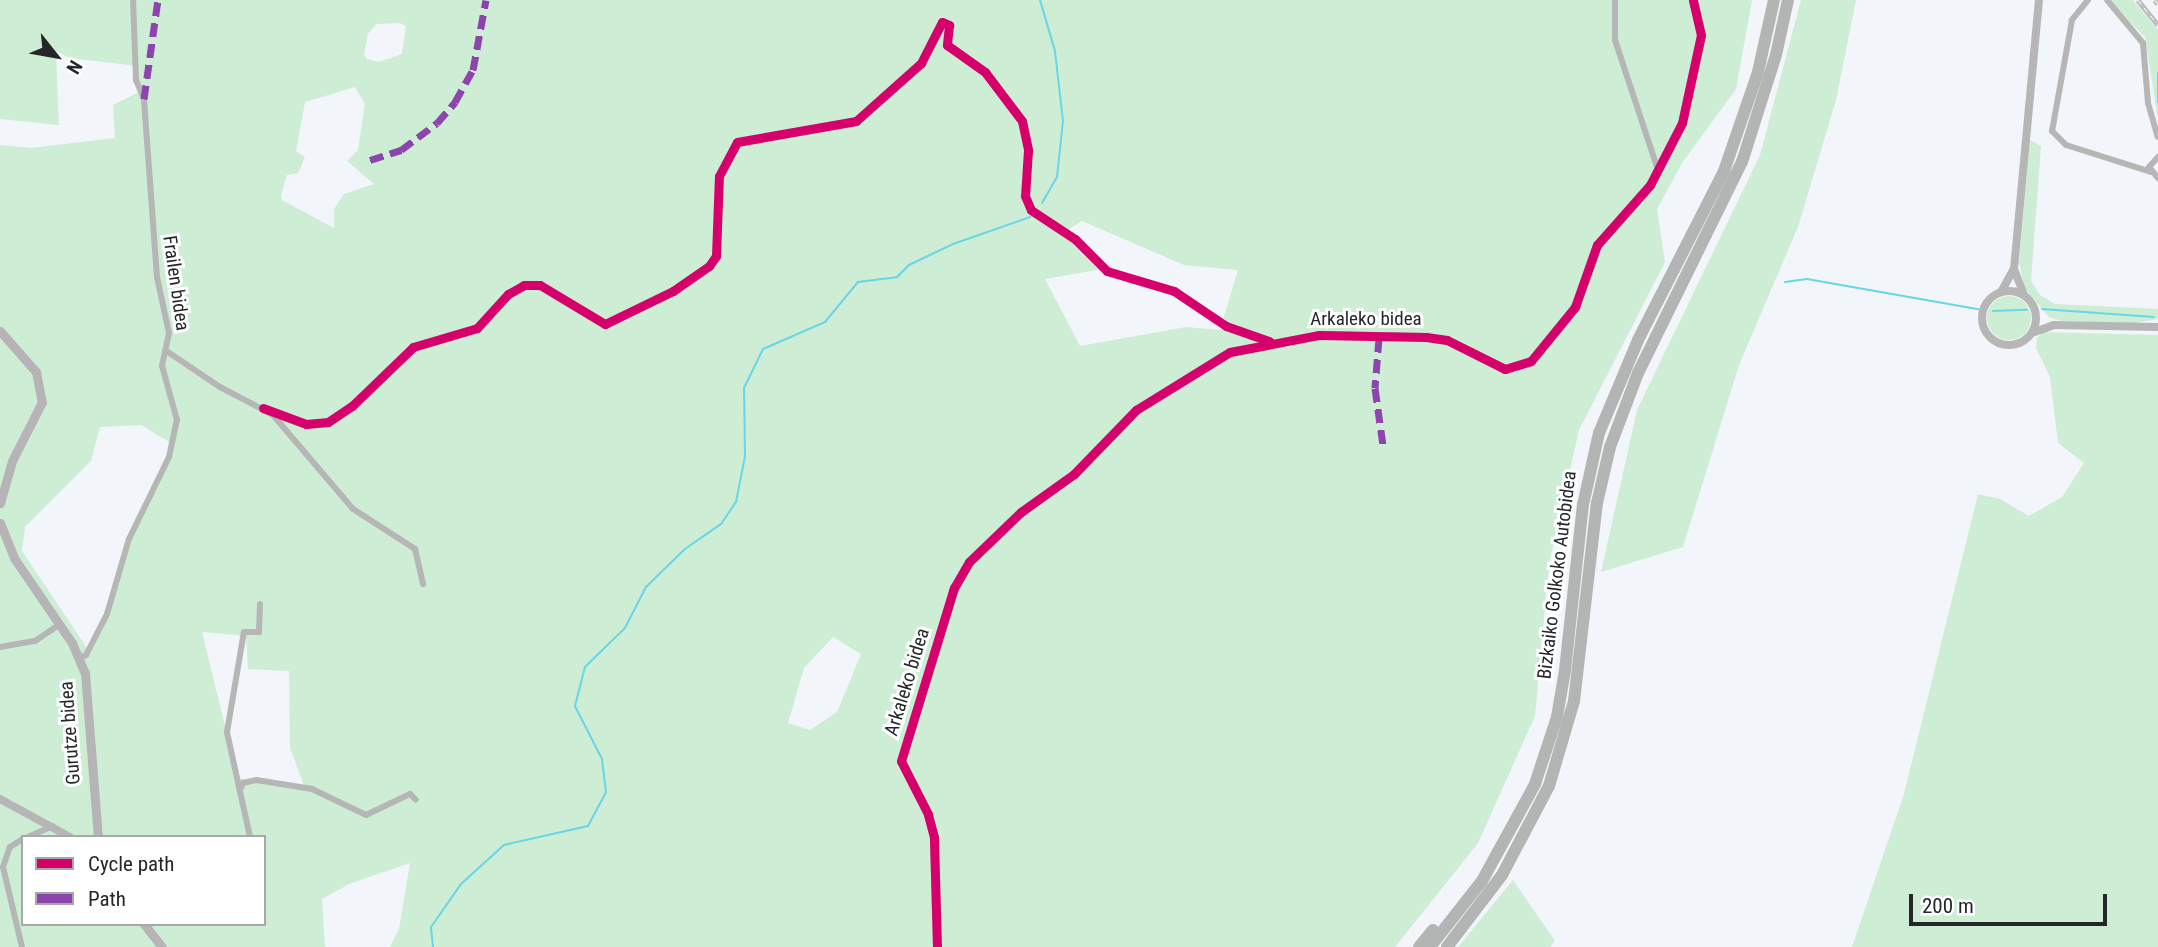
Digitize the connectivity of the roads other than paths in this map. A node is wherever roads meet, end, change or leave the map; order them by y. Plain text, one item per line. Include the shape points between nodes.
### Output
1 (133, 0) edge
2 (1615, 0) edge
3 (1693, 0) edge
4 (1774, 0) edge
5 (1788, 0) edge
6 (2039, 0) edge
7 (2088, 0) edge
8 (2107, 0) edge
9 (2158, 137) edge
10 (2158, 158) edge
11 (1658, 170) junction
12 (2151, 172) junction
13 (2158, 178) edge
14 (2014, 269) junction
15 (2001, 292) junction
16 (2026, 297) junction
17 (2034, 309) junction
18 (2060, 325) junction
19 (2158, 327) edge
20 (0, 331) edge
21 (2030, 335) junction
22 (1270, 342) junction
23 (168, 352) junction
24 (263, 408) junction
25 (0, 503) edge
26 (0, 523) edge
27 (423, 583) dead end
28 (260, 604) dead end
29 (60, 625) junction
30 (0, 647) edge
31 (80, 658) junction
32 (239, 791) junction
33 (0, 799) edge
34 (416, 800) dead end
35 (55, 825) junction
36 (32, 835) edge
37 (68, 835) edge
38 (98, 835) edge
39 (250, 835) edge
40 (21, 840) edge
41 (1482, 881) junction
42 (146, 926) edge
43 (22, 947) edge
44 (162, 947) edge
45 (937, 947) edge
46 (1419, 947) edge
47 (1430, 947) edge
48 (1447, 947) edge

1 - 23 street, Frailen bidea
2 - 11 street via 1615,40
3 - 11 street, Arkaleko bidea via 1701,36 1694,72 1682,123
4 - 41 highway, Bizkaiko Golkoko Autobidea via 1758,72 1724,171 1630,358 1599,433 1583,505 1556,717 1535,784
5 - 48 highway, Bizkaiko Golkoko Autobidea via 1742,162 1638,373 1610,447 1597,503 1574,701 1549,786 1502,875
6 - 14 street
7 - 12 street via 2072,20 2052,131 2062,143
8 - 9 street via 2143,43 2148,103
10 - 12 street via 2150,164
11 - 22 street, Arkaleko bidea via 1597,245 1575,307 1543,349 1517,367 1494,366 1437,338 1319,335
12 - 13 street
14 - 15 street
14 - 16 street
15 - 16 street
15 - 21 street via 1984,309 1987,334 2009,345
16 - 17 street
17 - 18 street
17 - 21 street
18 - 19 street
18 - 21 street
20 - 25 main road via 36,372 42,402 12,461
22 - 24 street via 1226,326 1174,291 1107,271 1075,239 1026,203 1028,150 1022,121 985,72 947,45 949,25 942,22 921,63 856,121 737,142 719,176 716,256 709,266 673,290 605,324 540,285 524,285 508,294 477,328 413,346 352,406 328,422 306,424
22 - 45 street, Arkaleko bidea via 1209,361 1150,399 1074,474 986,544 960,576 901,761 928,814 934,837
23 - 24 street via 224,390
23 - 31 street, Frailen bidea via 162,366 177,420 175,438 159,484 129,539 107,614 86,655
24 - 27 street via 354,509 415,549
26 - 29 main road, Gurutze bidea via 14,558
28 - 32 street via 259,632 244,632 240,676 229,705 226,740
29 - 30 street via 35,641
29 - 31 main road, Gurutze bidea
31 - 38 main road, Gurutze bidea via 87,690
32 - 34 street via 243,783 256,780 312,789 366,815 410,794
32 - 39 street
33 - 35 street
35 - 36 street
35 - 37 street
40 - 43 street via 10,847 3,866
41 - 46 highway via 1463,895
41 - 47 highway, Bizkaiko Golkoko Autobidea
42 - 44 main road

